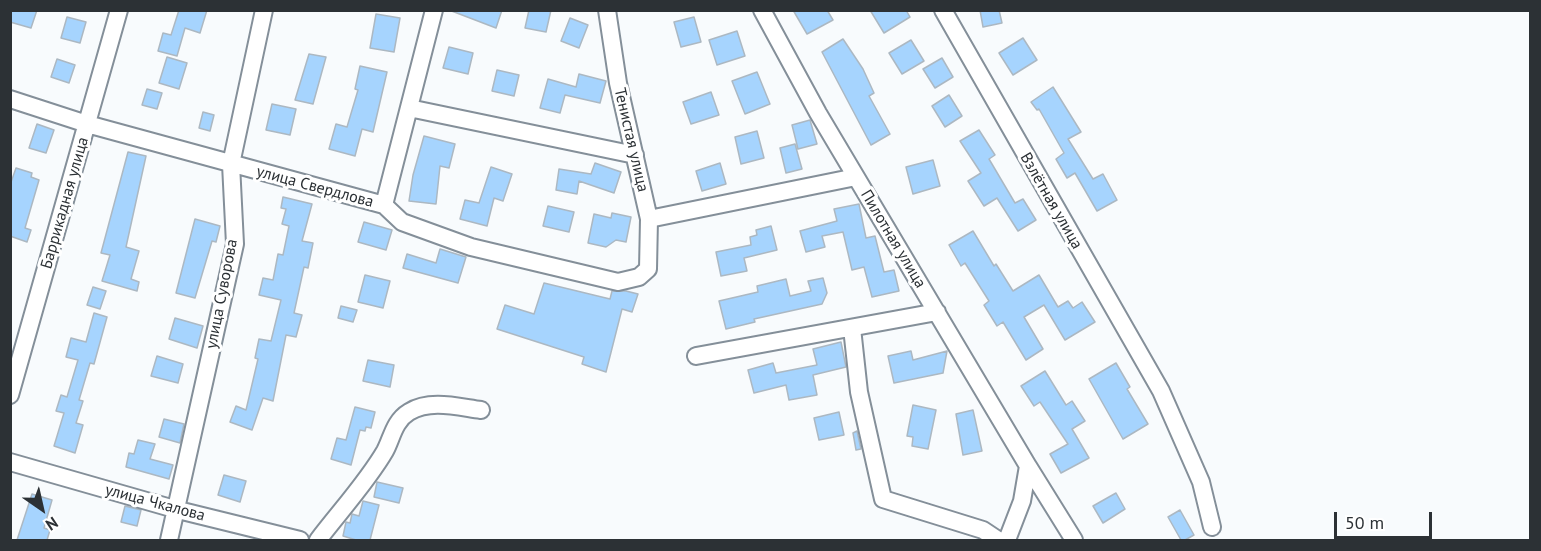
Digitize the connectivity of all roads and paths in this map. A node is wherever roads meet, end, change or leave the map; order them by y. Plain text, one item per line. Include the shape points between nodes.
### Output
1 (119, 10) edge
2 (264, 10) edge
3 (434, 10) edge
4 (608, 10) edge
5 (762, 10) edge
6 (943, 10) edge
7 (10, 99) edge
8 (409, 108) junction
9 (87, 124) junction
10 (634, 154) junction
11 (231, 164) junction
12 (856, 177) junction
13 (384, 205) junction
14 (650, 219) junction
15 (648, 269) joint
16 (937, 312) junction
17 (852, 328) junction
18 (696, 356) dead end
19 (10, 395) edge
20 (481, 410) dead end
21 (10, 462) edge
22 (1028, 466) junction
23 (177, 510) junction
24 (1212, 527) dead end
25 (169, 540) edge
26 (300, 540) edge
27 (318, 540) edge
28 (998, 540) edge
29 (1007, 540) edge
30 (1074, 540) edge

1 - 9 street, Баррикадная улица
2 - 11 street, улица Суворова
3 - 8 street
4 - 10 street, Тенистая улица via 618,83
5 - 12 street, Пилотная улица
6 - 24 street, Взлётная улица via 1161,391 1202,482
7 - 9 street, улица Свердлова
8 - 10 street
8 - 13 street
9 - 11 street, улица Свердлова
9 - 19 street, Баррикадная улица
10 - 14 street, Тенистая улица
11 - 13 street, улица Свердлова
11 - 23 street, улица Суворова via 235,244
12 - 14 street
12 - 16 street, Пилотная улица
13 - 15 street, улица Свердлова via 402,222 494,252 618,282 639,277
14 - 15 street, Тенистая улица
16 - 17 street
16 - 22 street, Пилотная улица
17 - 18 street
17 - 28 street via 859,392 883,499 983,530
20 - 27 street via 438,405 408,412
21 - 23 street, улица Чкалова
22 - 29 street via 1022,501
22 - 30 street, Пилотная улица
23 - 25 street, улица Суворова
23 - 26 street, улица Чкалова

